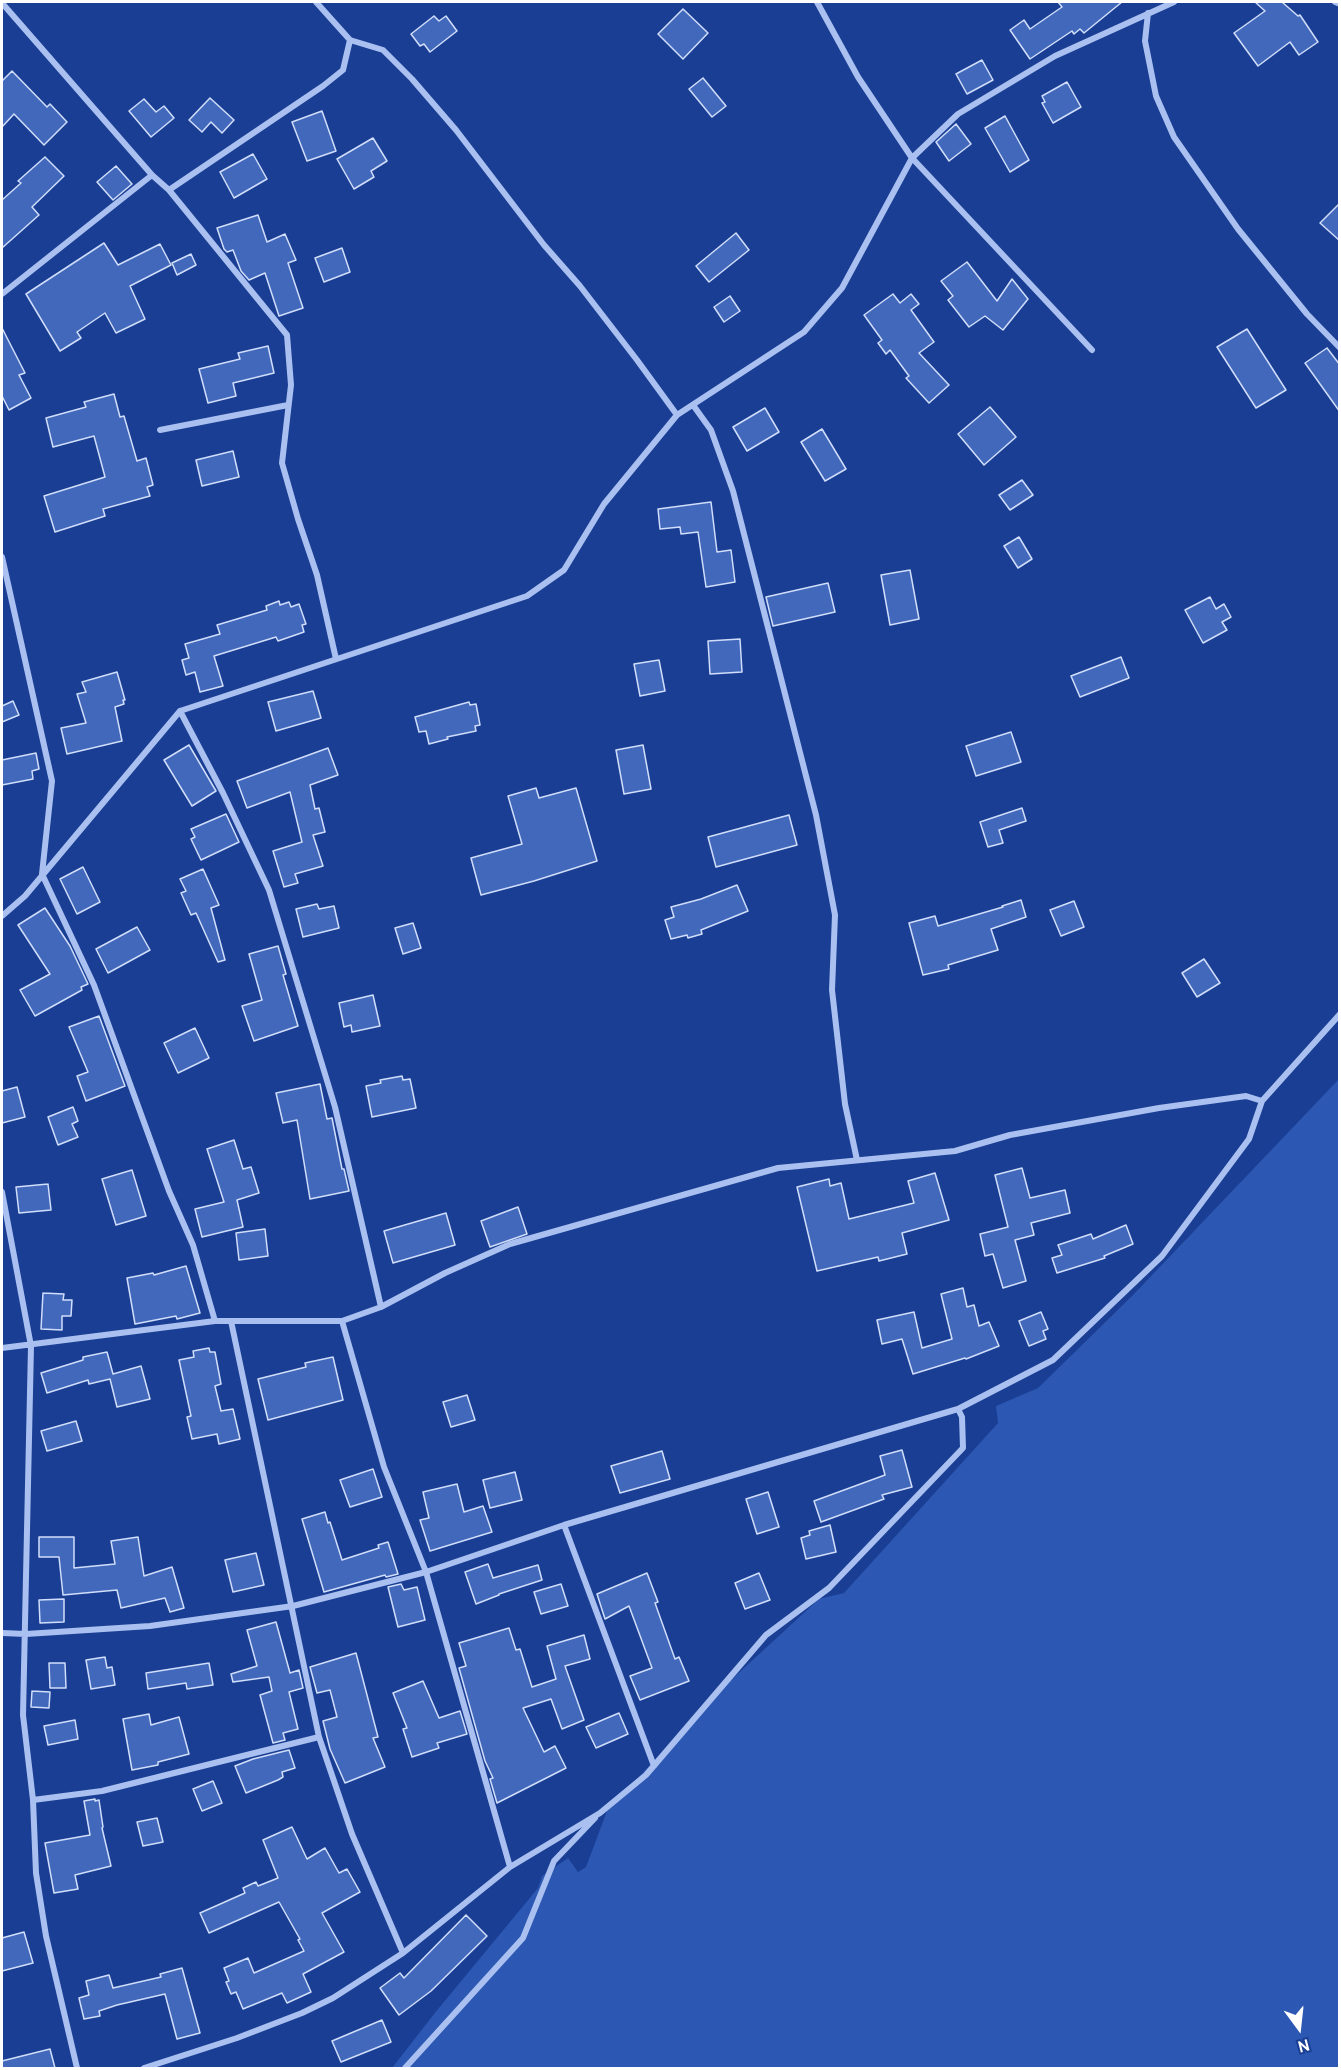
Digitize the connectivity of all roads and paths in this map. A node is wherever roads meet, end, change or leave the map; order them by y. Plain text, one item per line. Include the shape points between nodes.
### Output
1 (316, 2) edge
2 (817, 2) edge
3 (1174, 2) edge
4 (1335, 2) edge
5 (2, 3) edge
6 (1340, 4) edge
7 (1148, 13) junction
8 (350, 40) junction
9 (912, 158) junction
10 (152, 175) junction
11 (169, 190) junction
12 (2, 294) edge
13 (1340, 348) edge
14 (1092, 350) dead end
15 (288, 405) junction
16 (693, 405) junction
17 (677, 415) junction
18 (160, 430) dead end
19 (2, 557) edge
20 (336, 659) junction
21 (180, 711) junction
22 (42, 874) junction
23 (2, 916) edge
24 (1340, 1014) edge
25 (1263, 1101) junction
26 (857, 1160) junction
27 (2, 1192) edge
28 (381, 1307) junction
29 (231, 1321) junction
30 (342, 1321) junction
31 (215, 1322) junction
32 (31, 1346) junction
33 (2, 1348) edge
34 (958, 1409) junction
35 (564, 1526) junction
36 (426, 1572) junction
37 (293, 1606) junction
38 (2, 1633) edge
39 (26, 1634) junction
40 (319, 1737) junction
41 (654, 1766) junction
42 (33, 1800) junction
43 (600, 1813) junction
44 (510, 1867) junction
45 (403, 1953) junction
46 (77, 2068) edge
47 (144, 2068) edge
48 (405, 2068) edge

1 - 8 street
2 - 9 street via 858,77
3 - 7 street
4 - 6 street
5 - 10 street
7 - 9 street via 1055,56 958,114
7 - 13 street via 1145,41 1156,96 1174,137 1238,229
8 - 11 street via 344,70
8 - 17 street via 383,50 412,79 580,286
9 - 14 street
9 - 16 street via 842,288 804,332
10 - 11 street
10 - 12 street
11 - 15 street via 287,335 291,385
15 - 18 street
15 - 20 street via 282,463 317,574
16 - 17 street
16 - 26 street via 711,430 733,491 816,816 835,915 832,990 845,1104
17 - 20 street via 604,504 564,570 527,596
19 - 22 street via 52,781
20 - 21 street
21 - 22 street
21 - 28 street via 269,890 335,1107
22 - 23 street
22 - 31 street via 94,985 169,1191 193,1245
24 - 25 street
25 - 26 street via 1246,1096 1159,1108 1010,1135 955,1151
25 - 34 street via 1249,1139 1162,1256 1053,1360
26 - 28 street via 778,1168 510,1244
27 - 32 street
28 - 30 street
29 - 30 street
29 - 31 street
29 - 37 street
30 - 36 street via 384,1467
31 - 32 street
32 - 33 street
32 - 39 street
34 - 35 street
34 - 41 street via 963,1448 829,1588 765,1635
35 - 36 street
35 - 41 street
36 - 37 street
36 - 44 street
37 - 39 street via 150,1626
37 - 40 street
38 - 39 street
39 - 42 street via 23,1715
40 - 42 street via 102,1791
40 - 45 street via 352,1834
41 - 43 street
42 - 46 street via 36,1873 46,1936
43 - 44 street
43 - 48 street via 554,1861 523,1938
44 - 45 street
45 - 47 street via 302,2013

